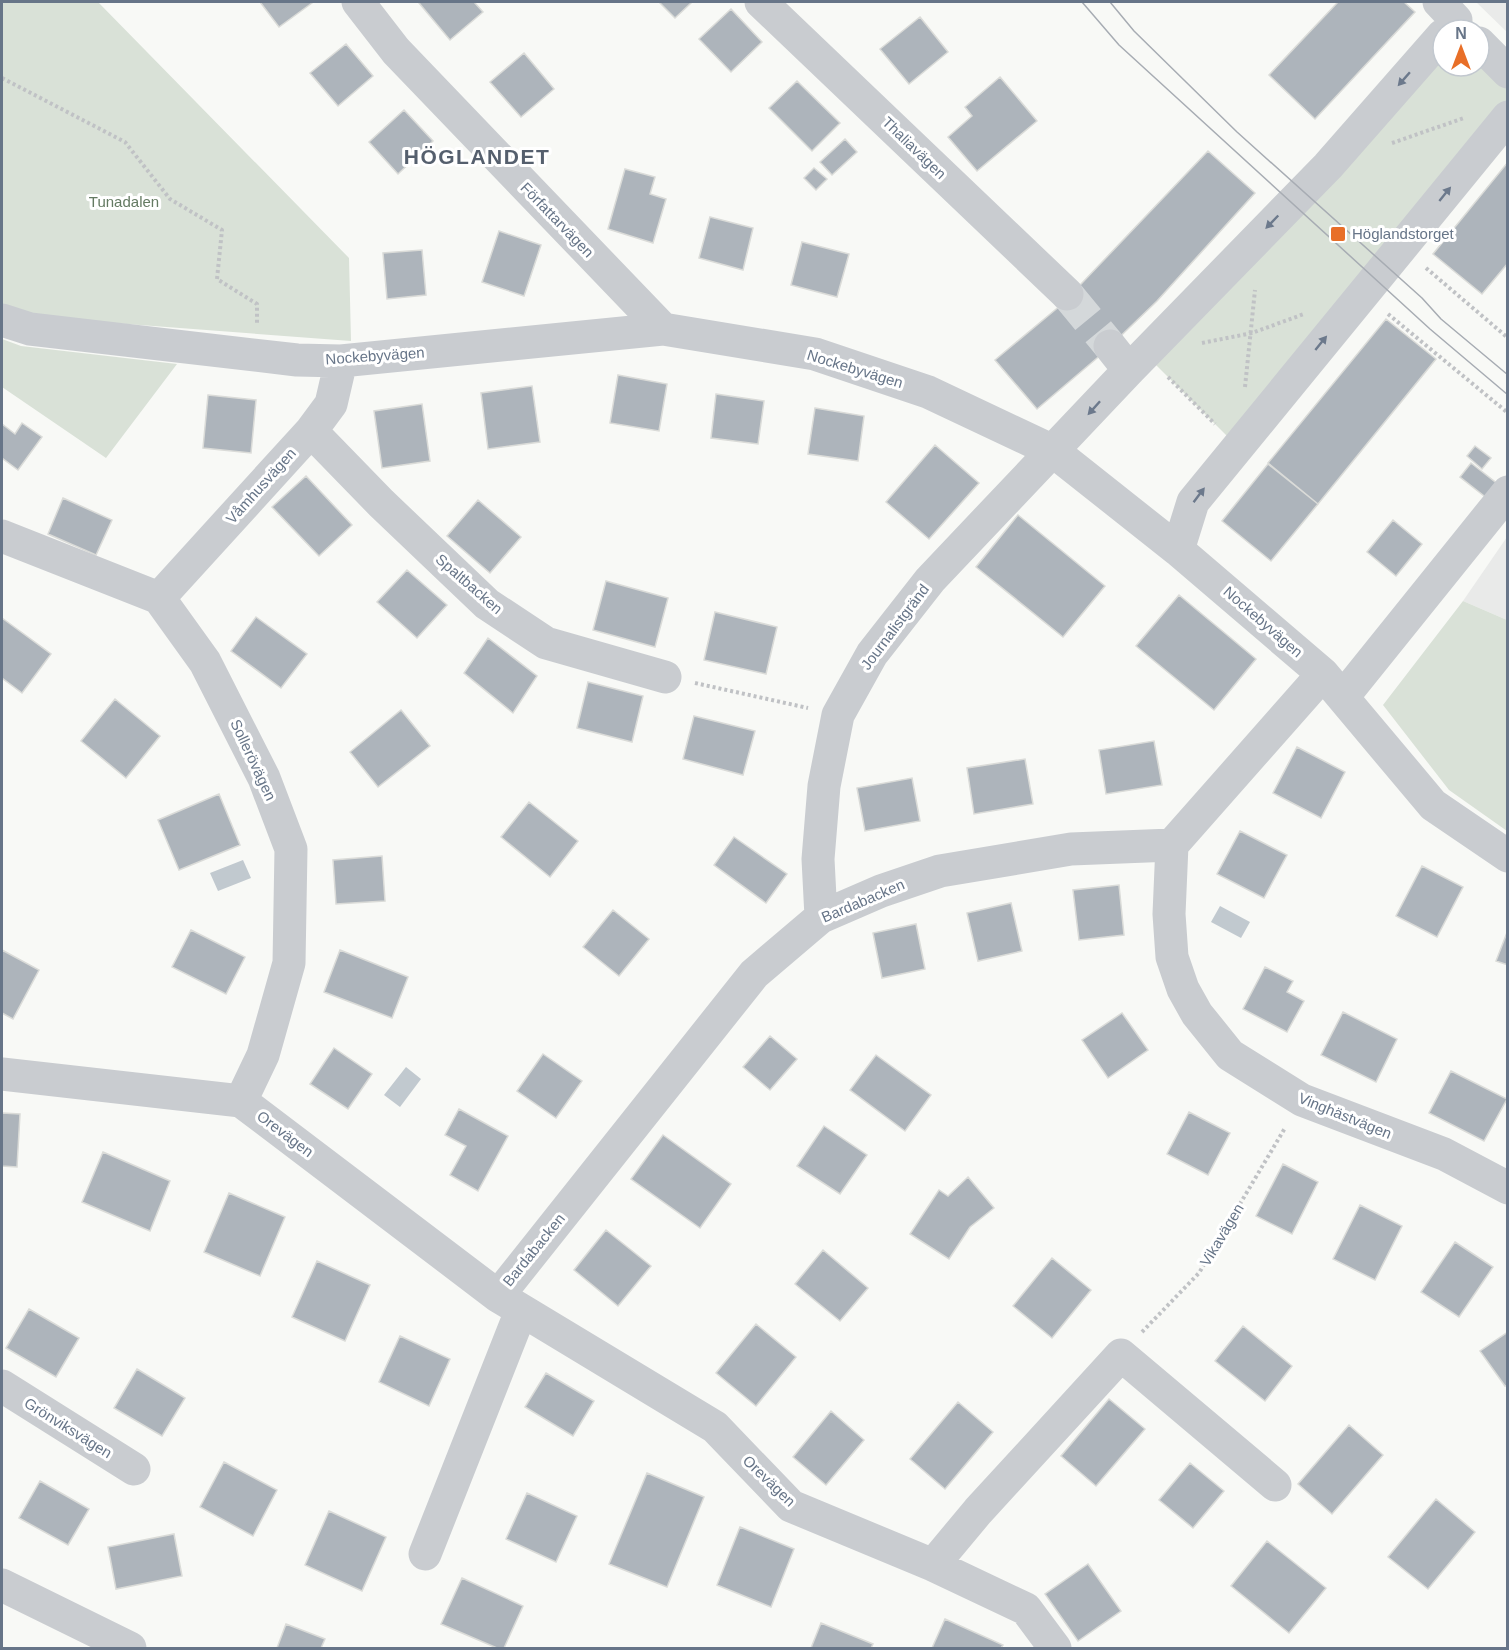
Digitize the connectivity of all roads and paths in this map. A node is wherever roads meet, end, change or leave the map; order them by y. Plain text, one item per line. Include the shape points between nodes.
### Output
1 (358, 2) edge
2 (761, 2) edge
3 (1431, 45) edge
4 (1491, 55) edge
5 (1508, 72) edge
6 (2, 78) edge
7 (1474, 115) dead end
8 (1508, 117) edge
9 (1384, 146) dead end
10 (1259, 236) junction
11 (1399, 251) junction
12 (1067, 294) tunnel mouth
13 (2, 320) edge
14 (663, 329) junction
15 (1508, 338) edge
16 (256, 356) junction
17 (1128, 357) junction
18 (341, 361) junction
19 (1245, 390) dead end
20 (311, 431) junction
21 (1238, 447) junction
22 (1053, 451) junction
23 (1508, 492) edge
24 (2, 536) edge
25 (1179, 549) junction
26 (159, 598) junction
27 (665, 677) joint
28 (1333, 686) junction
29 (838, 715) junction
30 (1172, 845) junction
31 (1508, 856) edge
32 (821, 917) junction
33 (2, 1074) edge
34 (1302, 1100) junction
35 (241, 1101) junction
36 (1505, 1179) edge
37 (509, 1304) junction
38 (1121, 1354) junction
39 (2, 1386) edge
40 (134, 1469) dead end
41 (1275, 1485) dead end
42 (425, 1554) dead end
43 (933, 1565) junction
44 (2, 1585) edge
45 (130, 1648) edge
46 (1055, 1648) edge

1 - 14 street, Författarvägen via 396,51
2 - 12 street, Thaliavägen
3 -> 10 street via 1328,166
4 - 5 street
6 - 16 path via 125,142 170,199 222,230 217,279 257,304
7 - 9 path
11 -> 8 street
10 - 17 street
10 - 19 path
11 - 15 path via 1428,269
21 -> 11 street
13 - 16 street, Nockebyvägen via 30,329
14 - 18 street, Nockebyvägen
14 - 22 street, Nockebyvägen via 815,354 928,392
16 - 18 street, Nockebyvägen
17 - 21 path
17 -> 22 street
18 - 20 street, Våmhusvägen via 331,404
20 - 26 street, Våmhusvägen
20 - 27 street, Spaltbacken via 487,604 546,643
25 -> 21 street via 1193,502
22 - 25 street, Nockebyvägen
22 - 29 street, Journalistgränd via 930,580 872,654
23 - 28 street
24 - 26 street
25 - 28 street, Nockebyvägen
26 - 35 street, Sollerövägen via 205,662 264,778 291,849 289,963 263,1055
27 - 29 path
28 - 30 street
28 - 31 street, Nockebyvägen via 1433,805
29 - 32 street, Journalistgränd via 824,786 818,859
30 - 32 street, Bardabacken via 1071,849 940,871
30 - 34 street, Vinghästvägen via 1172,957 1183,989 1197,1014 1230,1055
32 - 37 street, Bardabacken via 754,974
33 - 35 street, Orevägen
34 - 36 street, Vinghästvägen
34 - 38 path, Vikavägen via 1199,1273
35 - 37 street, Orevägen
37 - 42 street
37 - 43 street, Orevägen via 715,1427 791,1506
38 - 41 street
38 - 43 street
39 - 40 street, Grönviksvägen
43 - 46 street, Orevägen via 1026,1609
44 - 45 street

